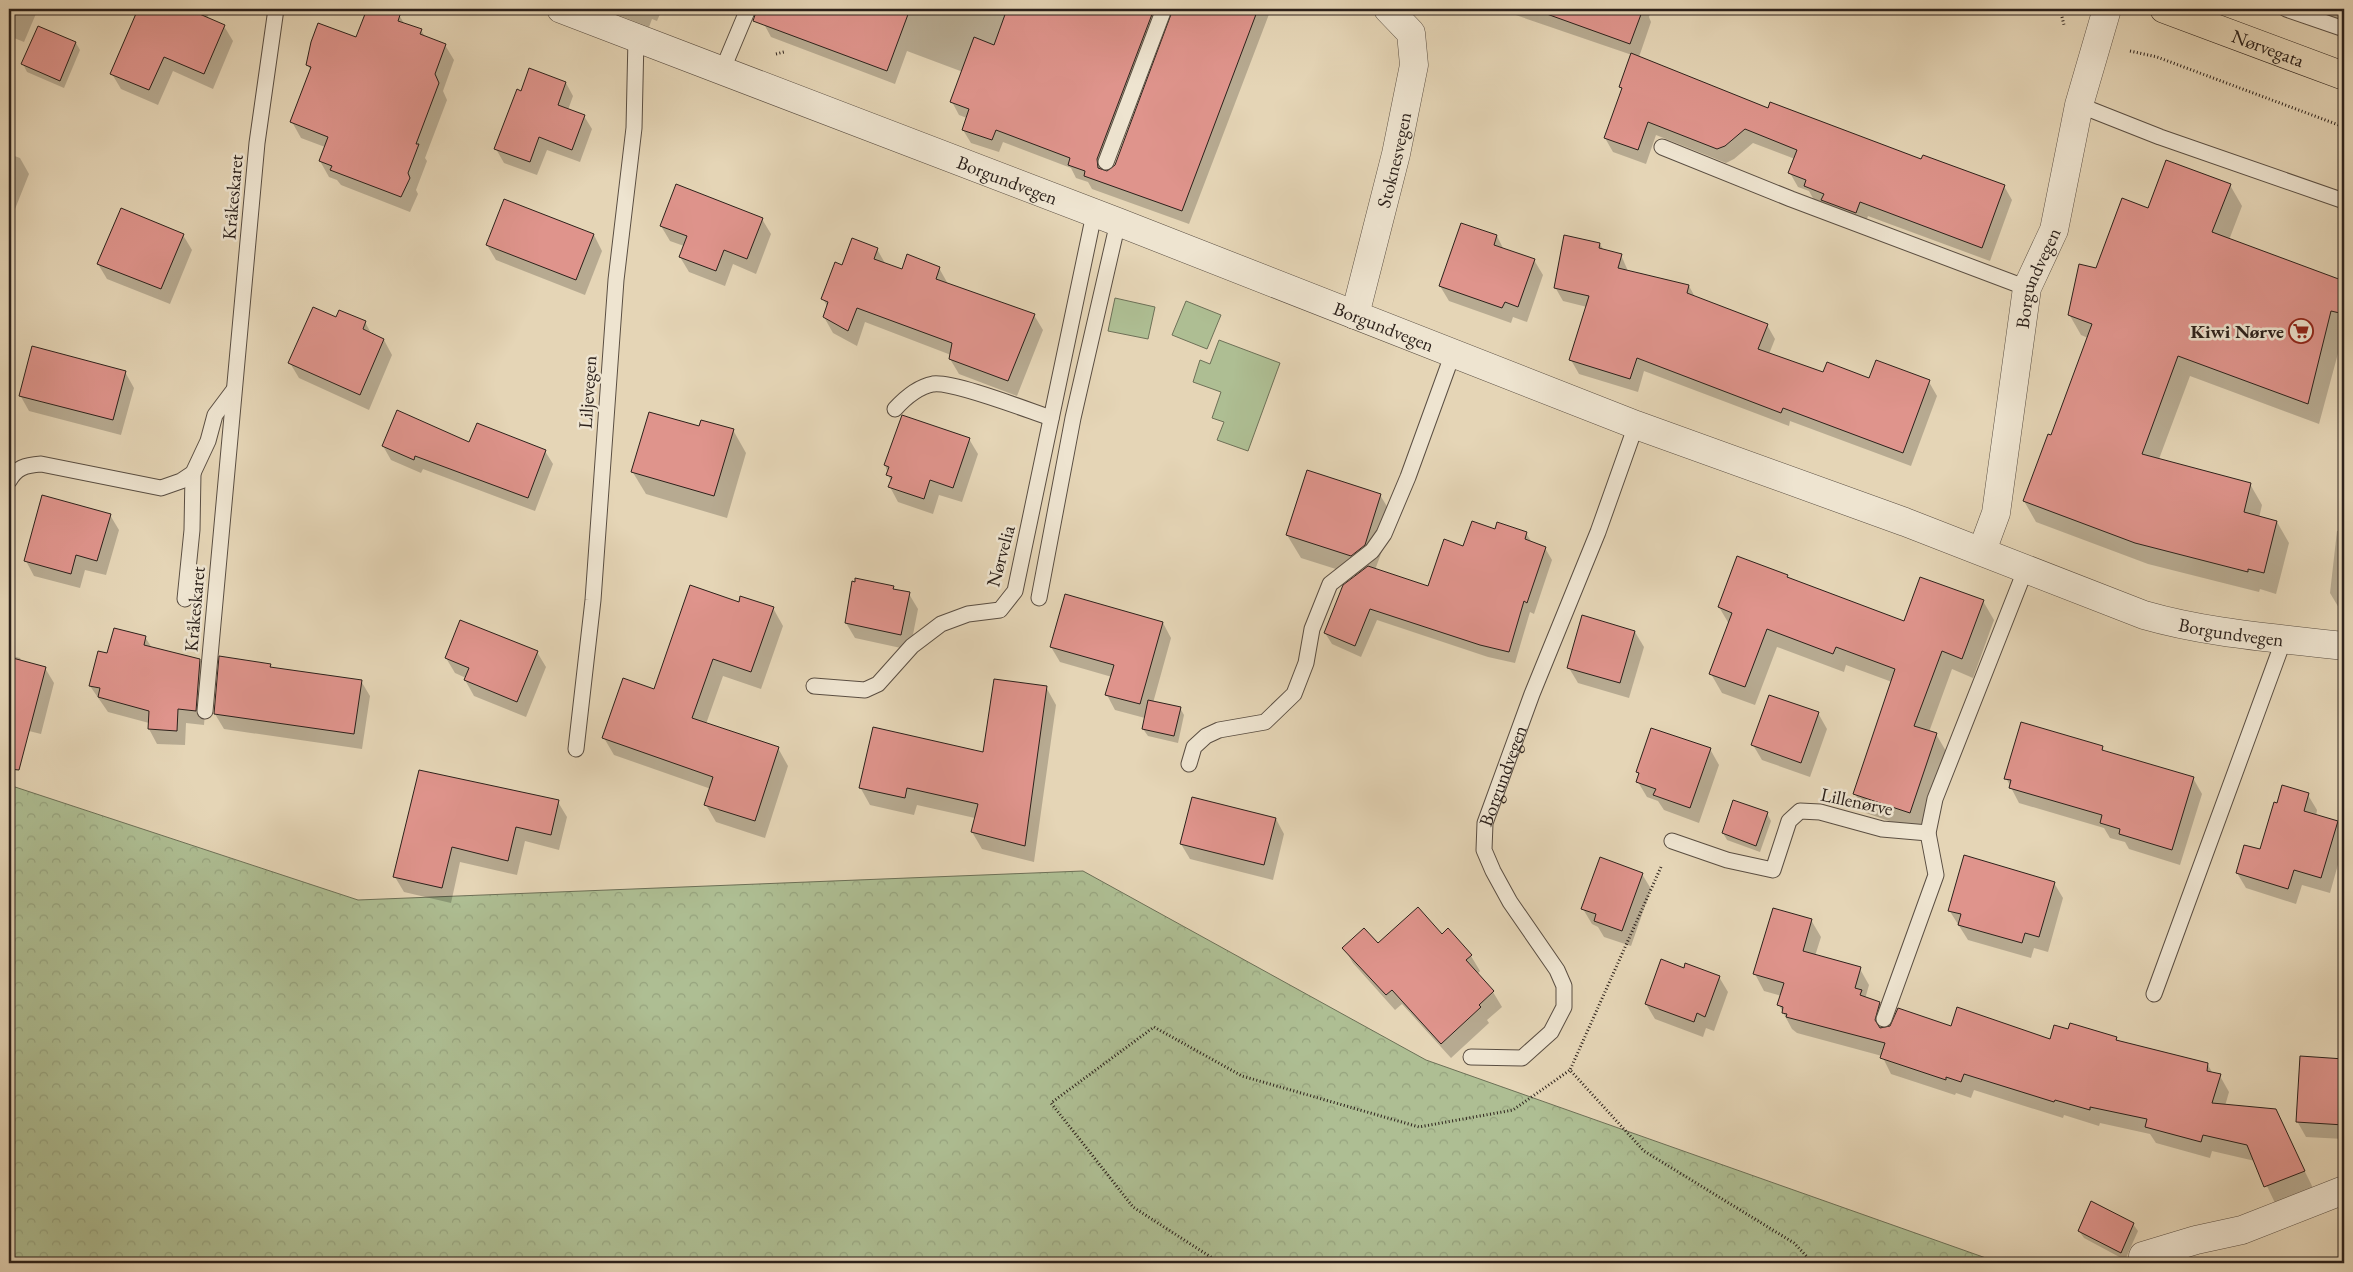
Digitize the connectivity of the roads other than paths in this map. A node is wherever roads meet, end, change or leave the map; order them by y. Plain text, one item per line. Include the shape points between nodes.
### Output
1 (276, 9) edge
2 (561, 9) edge
3 (748, 9) edge
4 (1164, 9) edge
5 (2108, 9) edge
6 (2164, 9) edge
7 (2286, 9) edge
8 (1387, 10) edge
9 (2344, 29) edge
10 (636, 38) junction
11 (722, 71) junction
12 (2344, 76) edge
13 (2079, 105) junction
14 (1662, 147) dead end
15 (1106, 162) dead end
16 (2344, 201) edge
17 (1106, 218) junction
18 (2027, 288) junction
19 (1355, 315) junction
20 (1453, 353) junction
21 (234, 390) junction
22 (895, 409) dead end
23 (1051, 418) junction
24 (1636, 425) junction
25 (193, 473) junction
26 (9, 482) edge
27 (1982, 551) junction
28 (2026, 568) junction
29 (1038, 598) dead end
30 (185, 599) dead end
31 (2284, 639) junction
32 (2344, 646) edge
33 (814, 686) dead end
34 (205, 711) dead end
35 (576, 749) dead end
36 (1188, 764) dead end
37 (1928, 833) junction
38 (1672, 841) road end
39 (2154, 994) dead end
40 (1884, 1019) dead end
41 (1471, 1057) dead end
42 (2344, 1190) edge
43 (2143, 1256) dead end

1 - 21 lane, Kråkeskaret via 257,143
2 - 10 street, Borgundvegen
3 - 11 lane
4 - 15 lane
5 - 13 street, Borgundvegen
6 - 12 main road, Nørvegata
7 - 9 lane
8 - 19 street, Stoknesvegen via 1410,33 1414,66 1396,154
10 - 11 street, Borgundvegen
10 - 35 lane, Liljevegen via 634,128 616,280 593,600
11 - 17 street, Borgundvegen
13 - 16 lane
13 - 18 street, Borgundvegen via 2054,230
14 - 18 lane
17 - 19 street, Borgundvegen
17 - 23 lane, Nørvelia
17 - 29 lane via 1073,418
18 - 27 street, Borgundvegen via 1996,513
19 - 20 street, Borgundvegen
20 - 24 street, Borgundvegen
20 - 36 lane, Borgundvegen via 1384,534 1372,551 1330,584 1312,629 1306,663 1294,694 1265,722 1219,730 1206,736 1194,747
21 - 25 lane, Kråkeskaret via 215,415
21 - 34 lane, Kråkeskaret
22 - 23 lane via 912,393 940,384
23 - 33 lane, Nørvelia via 1021,569 1008,603 1000,610 968,614 942,624 912,646 878,684 865,690
24 - 27 street, Borgundvegen
24 - 41 lane, Borgundvegen via 1485,823 1484,850 1510,902 1557,970 1564,986 1564,1008 1551,1032 1522,1058
25 - 26 lane via 161,488 28,464 14,472
25 - 30 lane, Kråkeskaret via 192,530
27 - 28 street, Borgundvegen
28 - 31 street, Borgundvegen via 2172,623 2230,634
28 - 37 lane via 1935,799
31 - 32 street, Borgundvegen
31 - 39 lane
37 - 38 lane, Lillenørve via 1882,829 1820,812 1800,810 1789,821 1773,870 1727,860
37 - 40 lane via 1936,875
42 - 43 street via 2242,1230

